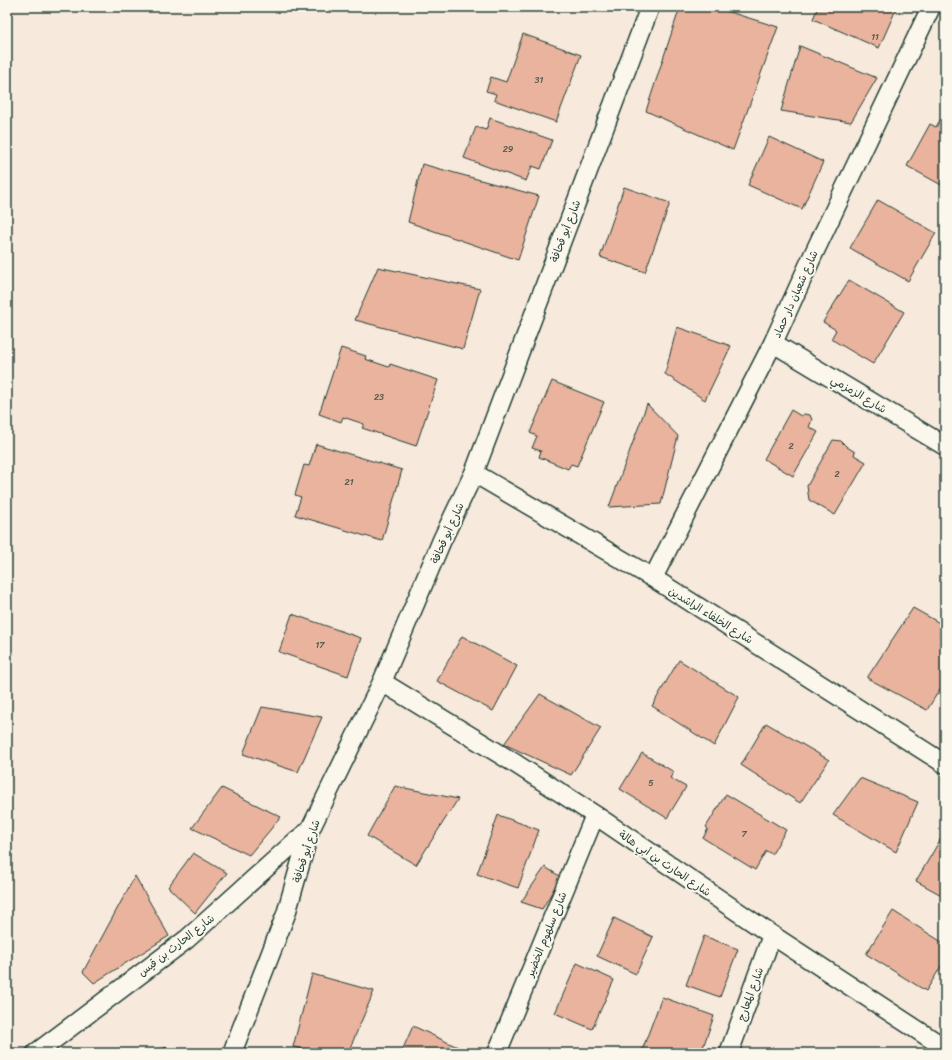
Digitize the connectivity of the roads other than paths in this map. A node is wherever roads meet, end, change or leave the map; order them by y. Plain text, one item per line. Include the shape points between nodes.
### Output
1 (650, 7) edge
2 (931, 7) edge
3 (773, 343) junction
4 (945, 446) edge
5 (474, 473) junction
6 (653, 578) junction
7 (382, 682) junction
8 (945, 764) edge
9 (595, 815) junction
10 (310, 830) junction
11 (772, 935) junction
12 (945, 1048) edge
13 (36, 1053) edge
14 (232, 1053) edge
15 (498, 1053) edge
16 (729, 1053) edge

1 - 5 street, شارع أبو قحافة
2 - 3 street, شارع شعبان دار حماد
3 - 4 street, شارع الزمزمي
3 - 6 street, شارع شعبان دار حماد
5 - 6 street, شارع الخلفاء الراشدين
5 - 7 street, شارع أبو قحافة via 442,540
6 - 8 street, شارع الخلفاء الراشدين
7 - 9 street, شارع الحارث بن أبي هالة
7 - 10 street, شارع أبو قحافة
9 - 11 street, شارع الحارث بن أبي هالة
9 - 15 street, شارع سلهوم الخضير
10 - 13 street, شارع الحارث بن قيس via 187,938
10 - 14 street, شارع أبو قحافة via 286,914
11 - 12 street, شارع الحارث بن أبي هالة
11 - 16 street, شارع المعارج

